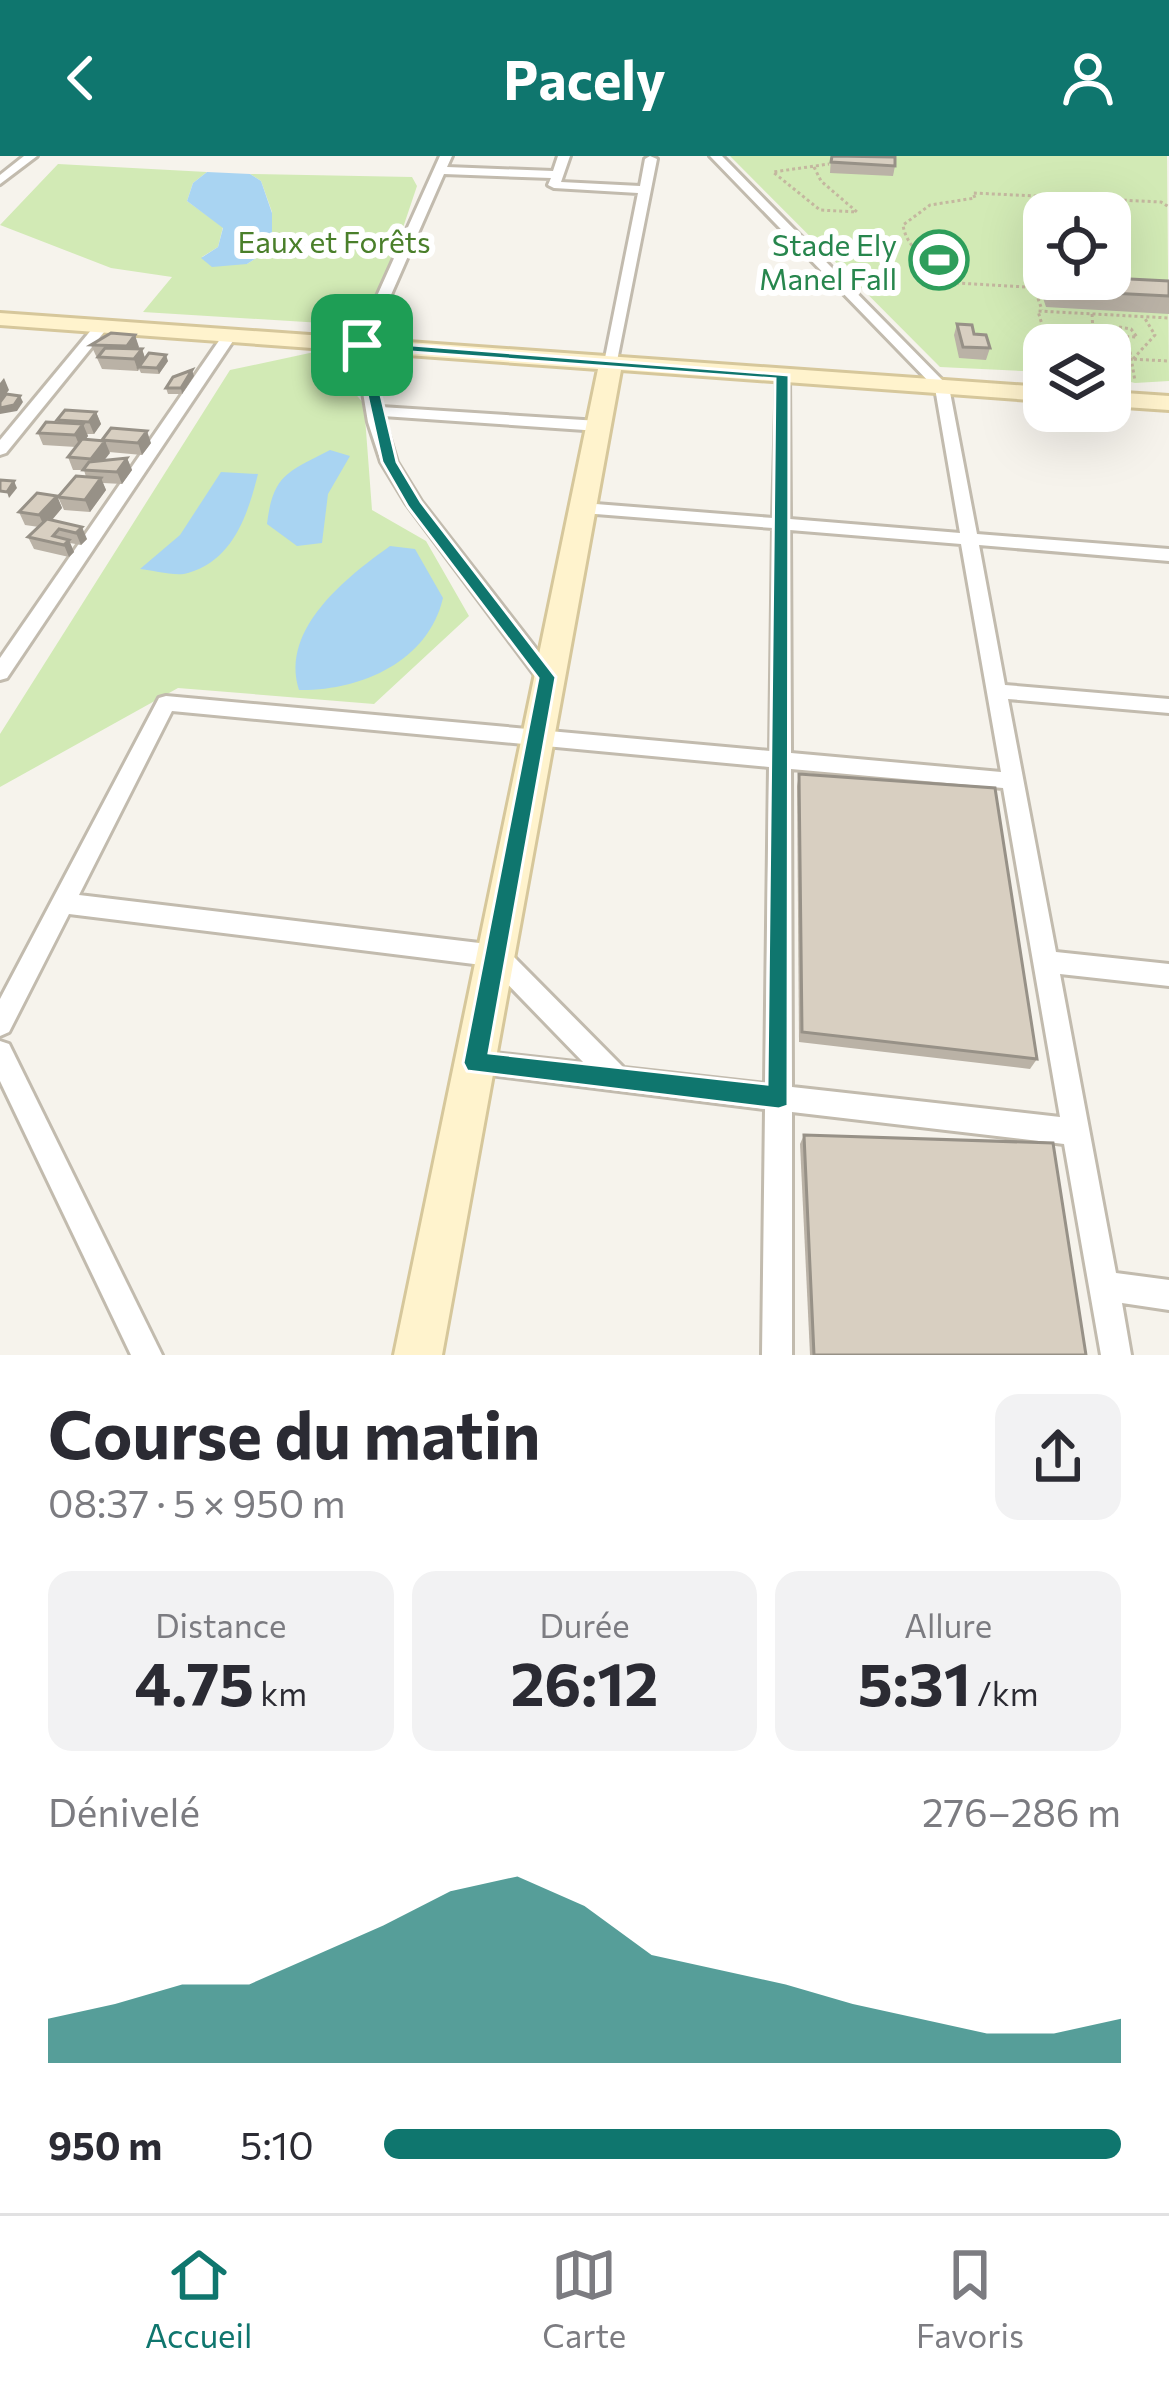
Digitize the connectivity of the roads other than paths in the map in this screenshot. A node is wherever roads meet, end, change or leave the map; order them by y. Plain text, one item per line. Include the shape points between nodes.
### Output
1 (31, 156) edge
2 (563, 156) edge
3 (716, 156) edge
4 (651, 159) dead end
5 (442, 163) edge
6 (557, 175) junction
7 (0, 181) edge
8 (645, 190) junction
9 (0, 319) edge
10 (102, 326) junction
11 (230, 335) junction
12 (362, 345) junction
13 (611, 363) junction
14 (782, 375) junction
15 (942, 387) junction
16 (1023, 393) edge
17 (1131, 400) edge
18 (1169, 403) edge
19 (375, 410) junction
20 (0, 424) edge
21 (20, 426) junction
22 (599, 426) junction
23 (0, 450) edge
24 (583, 508) junction
25 (782, 523) junction
26 (970, 540) junction
27 (1169, 555) edge
28 (0, 674) edge
29 (547, 677) junction
30 (997, 691) junction
31 (1169, 706) edge
32 (538, 737) junction
33 (779, 759) junction
34 (1013, 782) junction
35 (62, 904) junction
36 (496, 956) junction
37 (1046, 962) junction
38 (1169, 975) edge
39 (0, 1024) edge
40 (0, 1053) edge
41 (475, 1063) junction
42 (617, 1079) junction
43 (779, 1097) junction
44 (1076, 1132) junction
45 (1104, 1286) junction
46 (1169, 1294) edge
47 (148, 1355) edge
48 (418, 1355) edge
49 (777, 1355) edge
50 (1116, 1355) edge

1 - 7 street
2 - 6 street
3 - 15 street
4 - 8 street
5 - 6 street
5 - 12 street
6 - 8 street via 554,185
8 - 13 street
9 - 10 street
10 - 11 street
10 - 21 street
11 - 12 street
11 - 28 street
12 - 13 street
12 - 19 street
13 - 14 street
13 - 22 street
14 - 15 street
14 - 25 street
15 - 16 street
15 - 26 street
17 - 18 street
19 - 22 street
19 - 29 street via 389,462 414,503
20 - 21 street
21 - 23 street
22 - 24 street
24 - 25 street
24 - 29 street
25 - 26 street
25 - 33 street
26 - 27 street
26 - 30 street
29 - 32 street
30 - 31 street
30 - 34 street
32 - 33 street
32 - 35 street via 166,703
32 - 36 street
33 - 34 street
33 - 43 street
34 - 37 street
35 - 36 street
35 - 39 street
36 - 41 street
36 - 42 street
37 - 38 street
37 - 44 street
40 - 47 street
41 - 42 street
41 - 48 street
42 - 43 street
43 - 44 street
43 - 49 street
44 - 45 street
45 - 46 street
45 - 50 street

